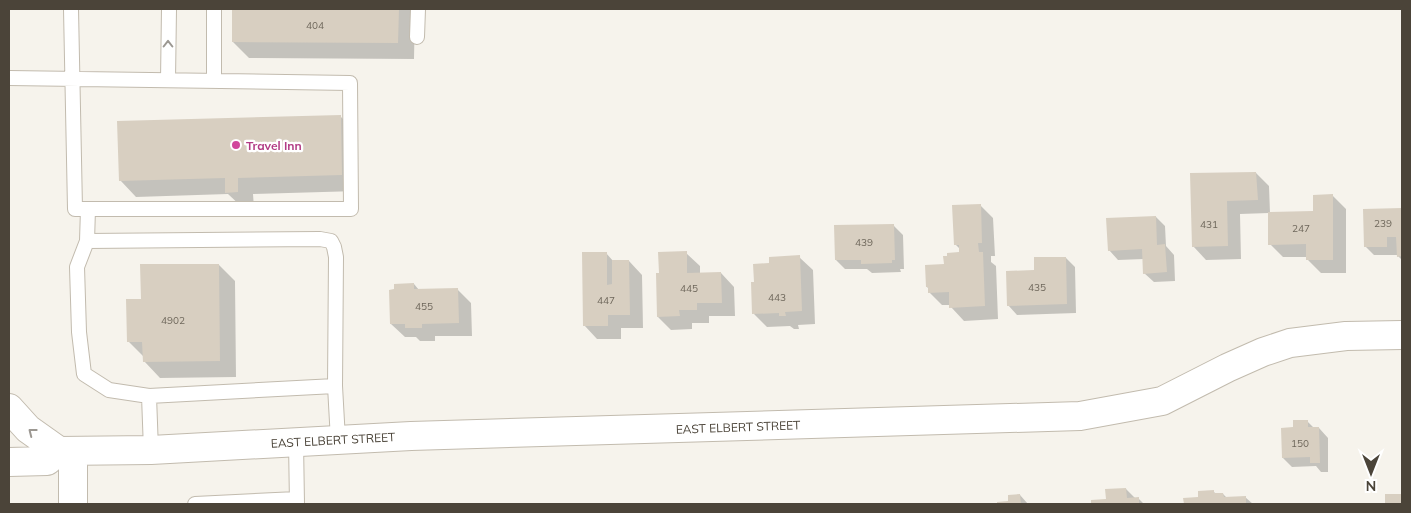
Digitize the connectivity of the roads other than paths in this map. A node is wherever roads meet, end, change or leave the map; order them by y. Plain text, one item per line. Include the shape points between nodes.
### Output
1 (71, 9) edge
2 (169, 9) edge
3 (214, 9) edge
4 (418, 9) edge
5 (417, 37) dead end
6 (9, 78) edge
7 (73, 79) junction
8 (168, 80) junction
9 (214, 81) junction
10 (88, 209) junction
11 (87, 241) junction
12 (1402, 335) edge
13 (335, 386) junction
14 (149, 396) junction
15 (9, 408) edge
16 (338, 440) junction
17 (296, 442) junction
18 (151, 450) junction
19 (66, 451) junction
20 (9, 462) edge
21 (297, 502) edge
22 (73, 504) edge
23 (195, 504) edge

1 - 7 lane
8 -> 2 lane
3 - 9 lane
4 - 5 lane
6 - 7 lane
7 - 8 lane
7 - 10 lane via 75,209
8 - 9 lane
9 - 10 lane via 350,83 351,209
10 - 11 lane
11 - 13 lane via 331,241 336,257
11 - 14 lane via 77,267 84,374 109,390
12 - 16 street, EAST ELBERT STREET via 1324,338 1290,343 1227,368 1162,402 1080,416
13 - 14 lane
13 - 16 lane
14 - 18 lane
19 -> 15 street via 28,429
16 - 17 street, EAST ELBERT STREET
17 - 18 street, EAST ELBERT STREET
17 - 21 lane
18 - 19 street, EAST ELBERT STREET
19 - 20 street, EAST ELBERT STREET via 47,462
19 - 22 street
21 - 23 lane

